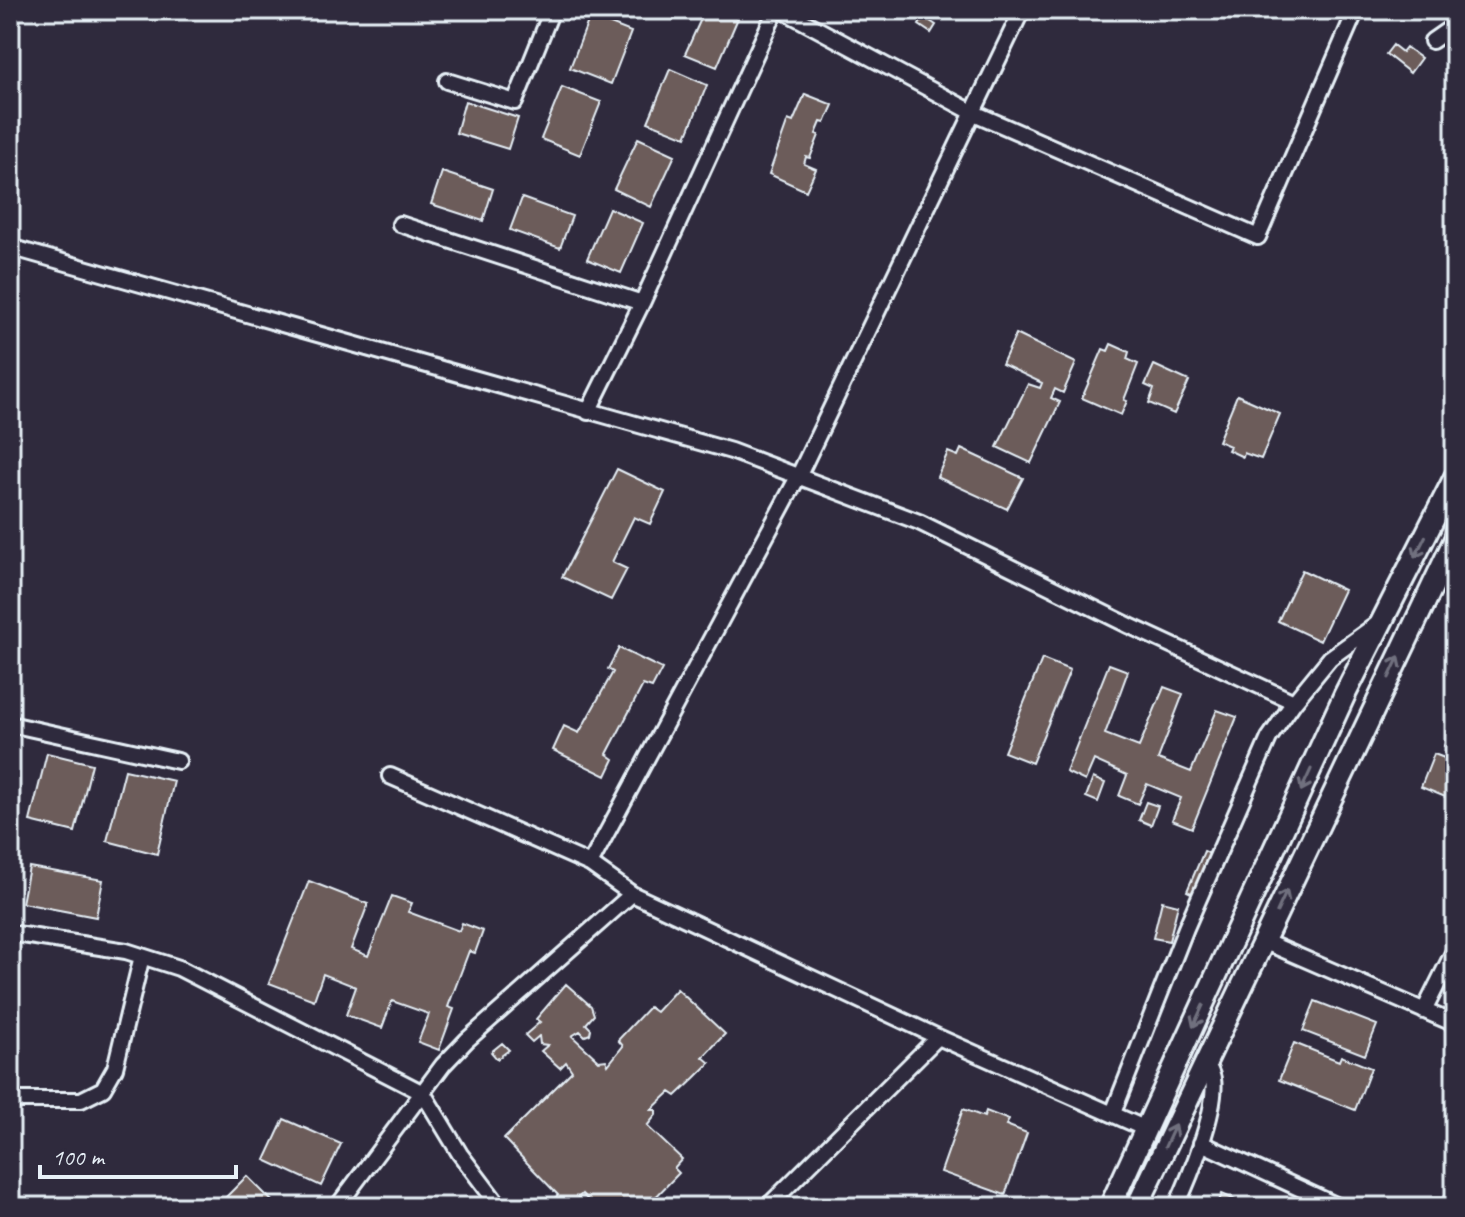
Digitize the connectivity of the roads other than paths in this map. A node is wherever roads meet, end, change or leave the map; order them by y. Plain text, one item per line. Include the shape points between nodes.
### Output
1 (552, 10) edge
2 (779, 10) edge
3 (1022, 10) edge
4 (1356, 10) edge
5 (1455, 25) edge
6 (1432, 41) dead end
7 (447, 81) dead end
8 (974, 113) junction
9 (400, 224) dead end
10 (10, 247) edge
11 (642, 303) junction
12 (588, 412) junction
13 (799, 475) junction
14 (1455, 477) edge
15 (1455, 539) edge
16 (1383, 619) junction
17 (1294, 702) junction
18 (10, 724) edge
19 (178, 761) dead end
20 (390, 776) dead end
21 (590, 864) junction
22 (632, 894) junction
23 (10, 933) edge
24 (1263, 941) junction
25 (1455, 949) edge
26 (142, 956) junction
27 (1424, 1011) junction
28 (1455, 1024) edge
29 (938, 1037) junction
30 (1206, 1061) junction
31 (423, 1093) junction
32 (10, 1100) edge
33 (1113, 1113) junction
34 (1146, 1129) junction
35 (1201, 1143) junction
36 (1331, 1205) edge
37 (337, 1207) edge
38 (500, 1207) edge
39 (767, 1207) edge
40 (1110, 1207) edge
41 (1137, 1207) edge
42 (1176, 1207) edge

1 - 7 street via 515,102
2 - 8 street
2 - 11 street
3 - 8 street
4 - 8 street via 1258,237
5 - 6 street
8 - 13 street
9 - 11 street
10 - 12 street
11 - 12 street
12 - 13 street
13 - 17 street via 919,522
13 - 21 street
14 -> 16 main road
24 -> 15 main road
16 - 17 street via 1330,658
16 -> 34 main road
17 - 33 street via 1269,738
18 - 19 street
20 - 21 street
21 - 22 street
22 - 29 street
22 - 31 street via 467,1040
23 - 26 street
24 - 27 street
24 - 30 main road
25 - 27 street
26 - 31 street via 179,968
26 - 32 street via 115,1068 103,1089 81,1100
27 - 28 street
29 - 33 street
29 - 39 street
30 - 35 street via 1213,1092
41 -> 30 main road
31 - 37 street
31 - 38 street
33 - 34 street
34 - 40 main road
35 - 36 street
35 - 42 street

